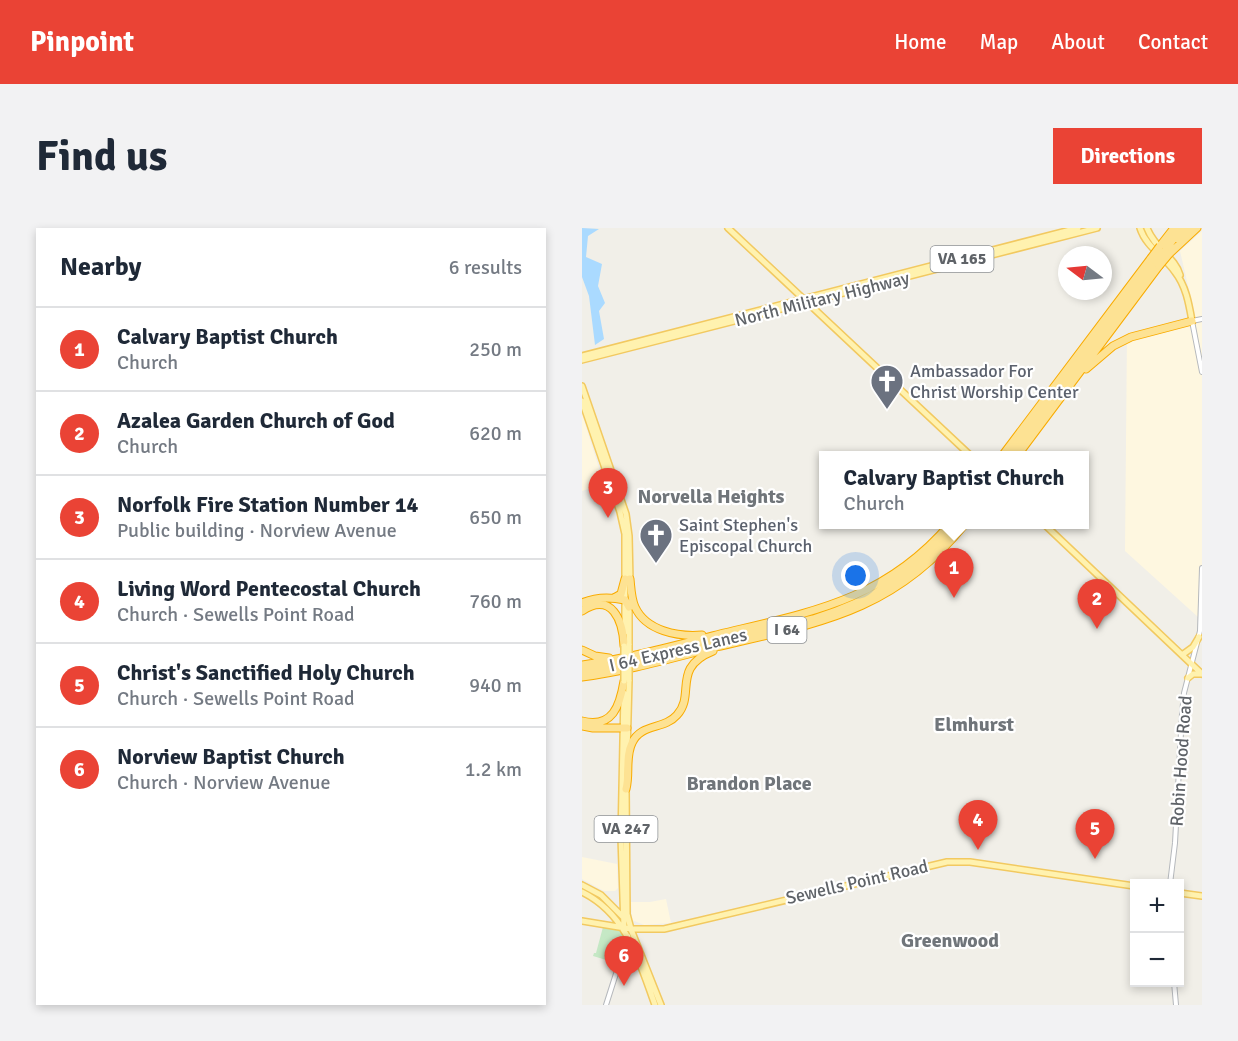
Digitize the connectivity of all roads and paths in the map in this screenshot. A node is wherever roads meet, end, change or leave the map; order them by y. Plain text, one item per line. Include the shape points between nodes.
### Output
1 (728, 228) edge
2 (1078, 228) edge
3 (1096, 228) edge
4 (1142, 228) edge
5 (1174, 228) edge
6 (1182, 228) edge
7 (1188, 228) edge
8 (1197, 228) edge
9 (1161, 250) junction
10 (1155, 262) junction
11 (1182, 283) junction
12 (806, 300) junction
13 (1202, 319) edge
14 (1192, 321) junction
15 (582, 358) edge
16 (1202, 372) edge
17 (582, 386) edge
18 (1066, 390) junction
19 (582, 401) edge
20 (966, 451) edge
21 (1006, 451) edge
22 (1014, 451) edge
23 (1021, 451) edge
24 (946, 529) edge
25 (954, 529) edge
26 (961, 529) edge
27 (1048, 529) edge
28 (1202, 568) edge
29 (627, 579) junction
30 (613, 599) junction
31 (582, 603) edge
32 (627, 604) junction
33 (582, 611) edge
34 (722, 634) junction
35 (1199, 637) junction
36 (627, 645) junction
37 (724, 646) junction
38 (582, 650) edge
39 (1182, 655) junction
40 (618, 659) junction
41 (1192, 664) junction
42 (582, 665) edge
43 (582, 671) edge
44 (1202, 674) edge
45 (582, 678) edge
46 (1188, 678) junction
47 (626, 680) junction
48 (582, 721) edge
49 (582, 726) edge
50 (625, 728) junction
51 (626, 789) junction
52 (1171, 879) edge
53 (582, 885) edge
54 (1130, 885) edge
55 (582, 892) edge
56 (1184, 893) edge
57 (622, 894) junction
58 (1202, 896) edge
59 (607, 900) junction
60 (614, 915) junction
61 (622, 915) junction
62 (582, 921) edge
63 (609, 925) junction
64 (624, 928) junction
65 (631, 929) junction
66 (647, 930) junction
67 (628, 935) junction
68 (639, 946) junction
69 (635, 954) junction
70 (619, 964) junction
71 (1174, 987) edge
72 (606, 1005) edge
73 (655, 1005) edge
74 (661, 1005) edge
75 (1176, 1005) edge

1 - 12 main road
2 - 12 main road, North Military Highway / VA 165
3 - 12 main road, North Military Highway / VA 165
4 - 9 main road via 1146,242
4 - 11 main road via 1178,268
5 - 9 highway
6 - 9 highway
7 - 9 highway
8 - 9 highway
9 - 10 highway, bridge
9 - 11 main road
10 - 18 highway
10 - 21 highway
10 - 22 highway
11 - 14 main road
12 - 15 main road, North Military Highway / VA 165
12 - 20 main road
13 - 14 street
14 - 16 street
14 - 18 highway via 1122,341 1086,368
17 - 29 main road, VA 247 via 626,514
18 - 23 highway
19 - 29 main road, VA 247 via 622,520
24 - 34 highway, I 64 via 916,559 859,595 808,613
25 - 43 highway, I 64 Express Lanes via 932,552 883,590 841,610
26 - 37 highway, I 64 via 918,572 870,603 822,621
27 - 39 main road
28 - 35 street, Robin Hood Road
29 - 30 highway via 621,594
29 - 32 main road, VA 247
29 - 34 highway via 636,609 654,627 682,635
30 - 31 highway
30 - 32 highway
32 - 36 main road, VA 247
33 - 36 highway via 598,605 613,610 621,620
34 - 40 highway, I 64
35 - 39 main road
35 - 41 street, Robin Hood Road
36 - 47 main road, VA 247, bridge
37 - 45 highway, I 64
37 - 51 highway via 694,664 685,682 683,705 676,716 635,738 629,750
38 - 40 highway
39 - 41 main road
40 - 42 highway, I 64
41 - 44 main road
41 - 46 street, Robin Hood Road
44 - 46 main road
46 - 52 street, Robin Hood Road
47 - 48 highway via 614,713 597,722
47 - 50 main road, VA 247
49 - 50 highway
50 - 51 main road, VA 247
50 - 57 main road, VA 247
51 - 65 main road, VA 247 via 627,914
53 - 59 main road
54 - 66 main road, Sewells Point Road via 947,862
55 - 60 main road
56 - 58 main road
57 - 59 main road via 615,901
57 - 61 main road, VA 247
59 - 61 main road
60 - 63 main road
60 - 64 main road
61 - 64 main road, VA 247
61 - 65 main road
62 - 63 main road, Sewells Point Road
63 - 64 main road, Sewells Point Road
64 - 65 main road, Sewells Point Road
64 - 67 main road, VA 247
65 - 66 main road, Sewells Point Road
65 - 68 main road, VA 247
66 - 68 main road
67 - 69 main road, VA 247
67 - 70 street
68 - 74 main road, VA 247
69 - 70 street
69 - 73 main road, VA 247
70 - 72 street
71 - 75 street

